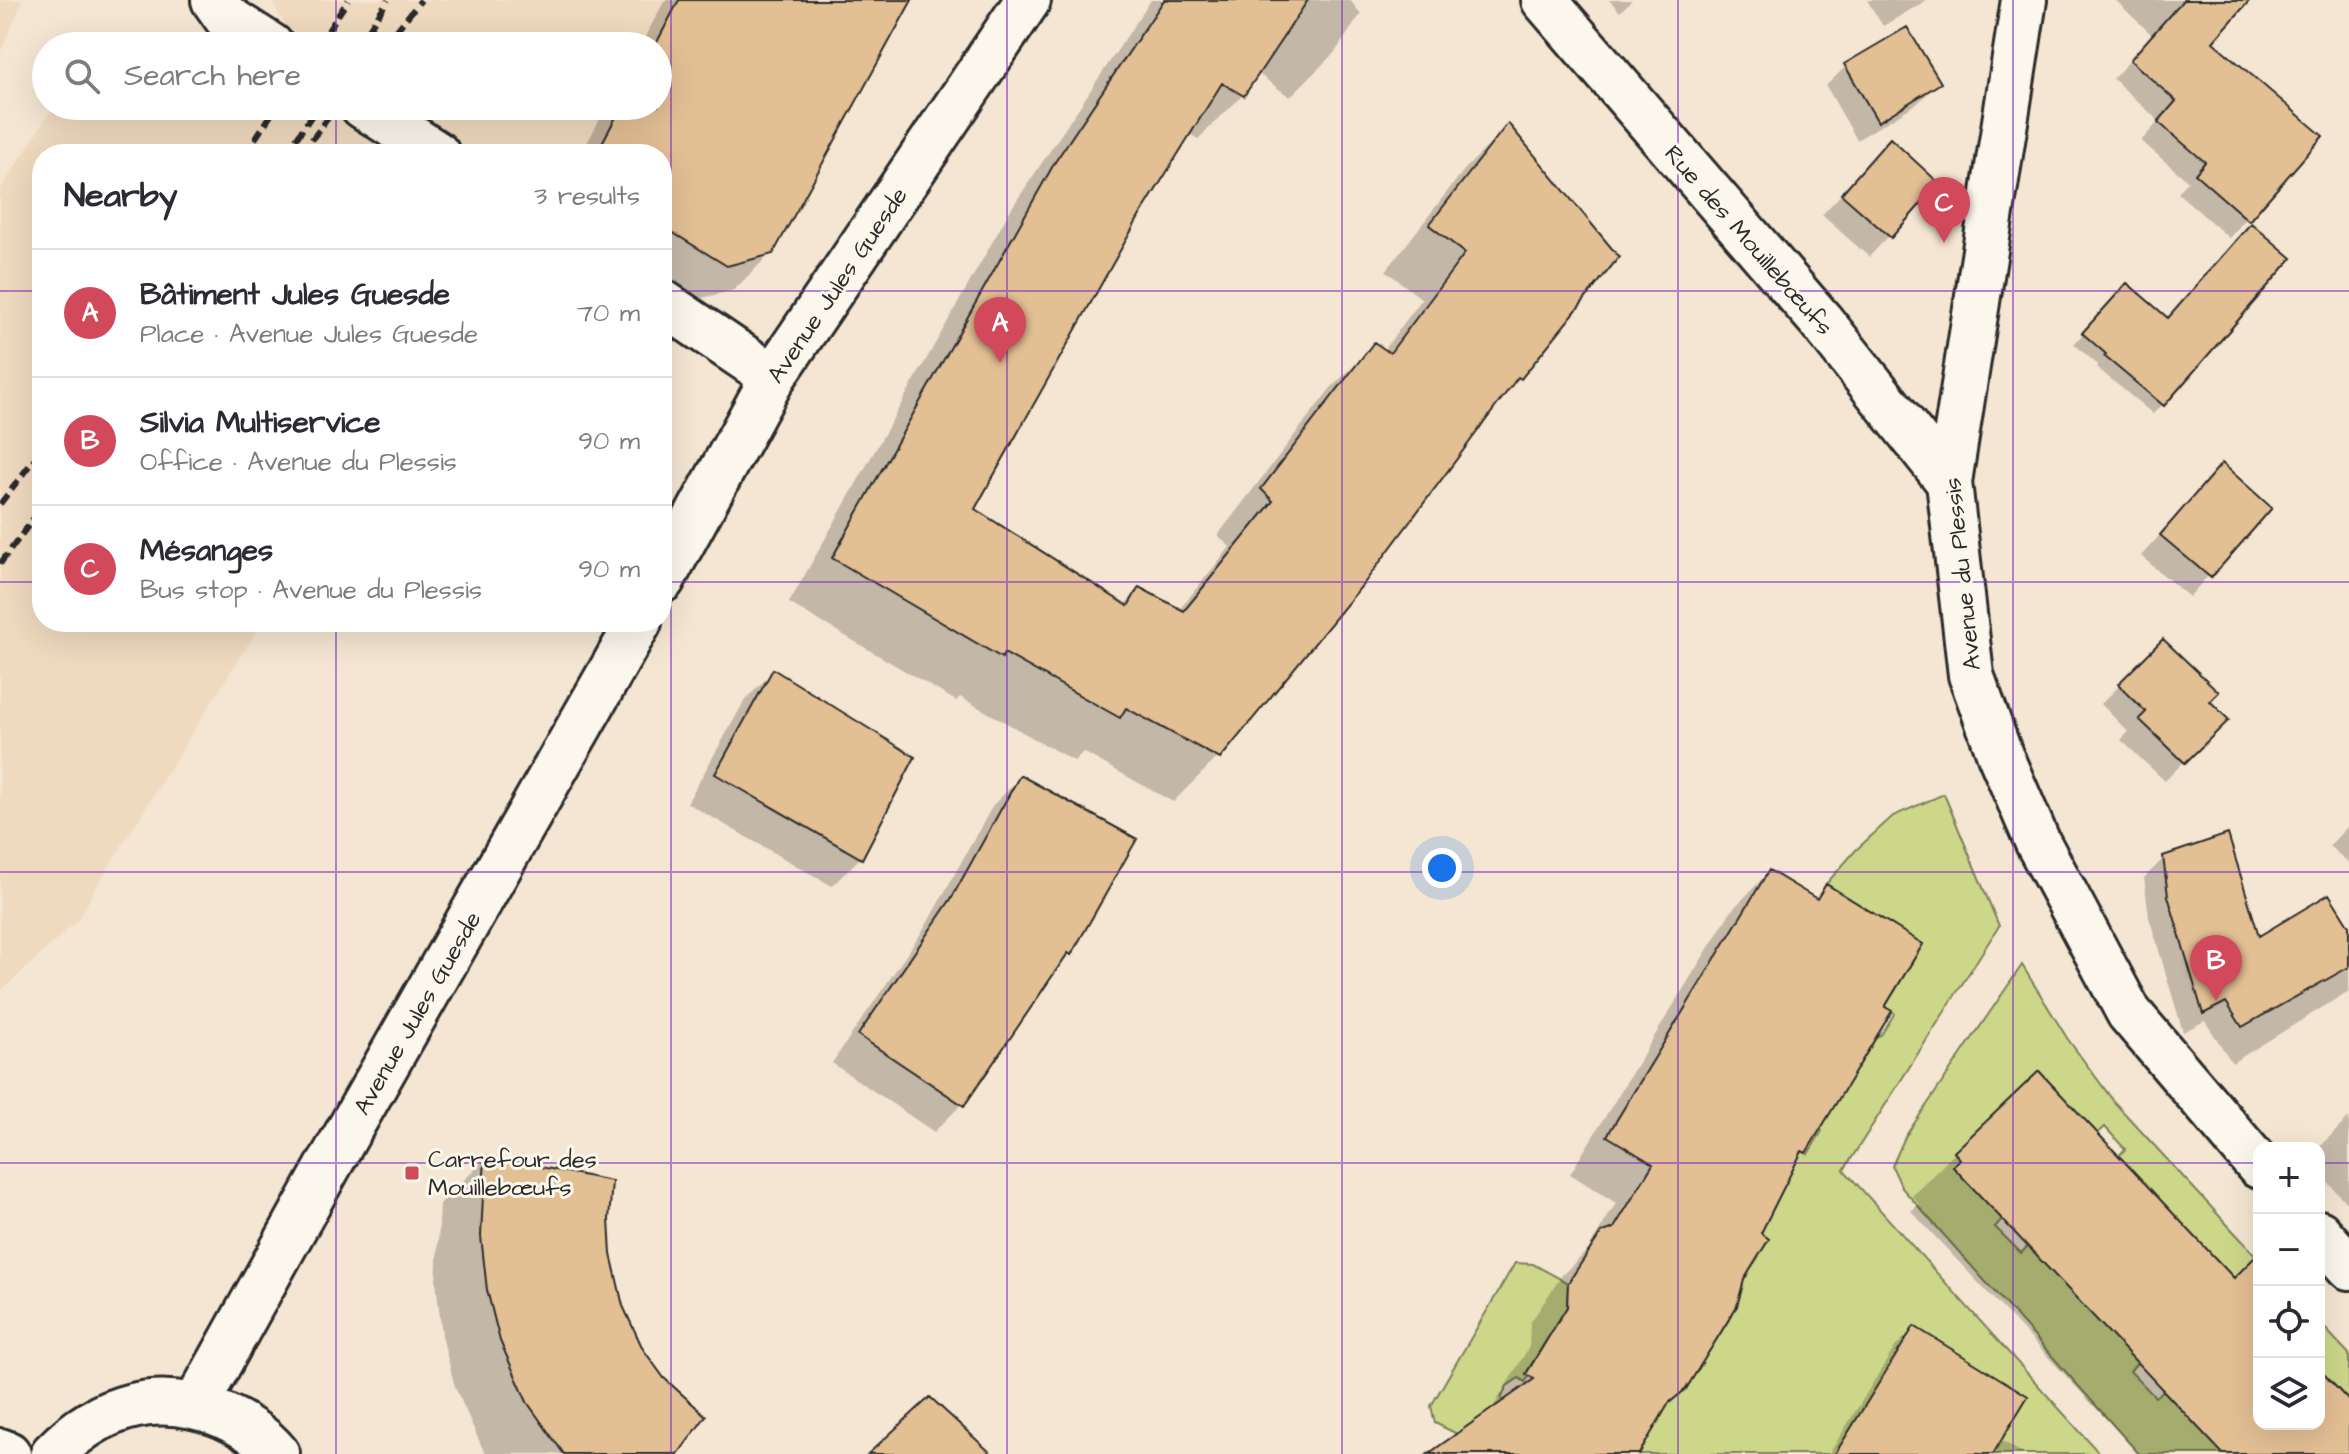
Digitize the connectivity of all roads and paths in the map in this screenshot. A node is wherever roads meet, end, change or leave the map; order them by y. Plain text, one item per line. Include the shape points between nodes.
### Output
1 (214, 0) edge
2 (1028, 0) edge
3 (1544, 0) edge
4 (2024, 0) edge
5 (249, 32) edge
6 (385, 120) edge
7 (422, 144) edge
8 (672, 309) edge
9 (773, 377) junction
10 (1949, 482) junction
11 (672, 562) edge
12 (633, 632) edge
13 (2253, 1159) edge
14 (2325, 1240) edge
15 (2349, 1267) edge
16 (196, 1405) junction
17 (0, 1451) edge
18 (8, 1454) edge
19 (53, 1454) edge
20 (277, 1454) edge

1 - 5 street via 226,17
2 - 9 street, Avenue Jules Guesde
3 - 10 street, Rue des Mouillebœufs via 1821,321
4 - 10 street, Avenue du Plessis
6 - 7 street
8 - 9 street
9 - 11 street, Avenue Jules Guesde
10 - 13 street, Avenue du Plessis via 1971,675 2038,843 2129,1013
12 - 16 street, Avenue Jules Guesde
14 - 15 street
16 - 19 street via 153,1402 111,1412 73,1433
16 - 20 street via 239,1422
17 - 18 street

